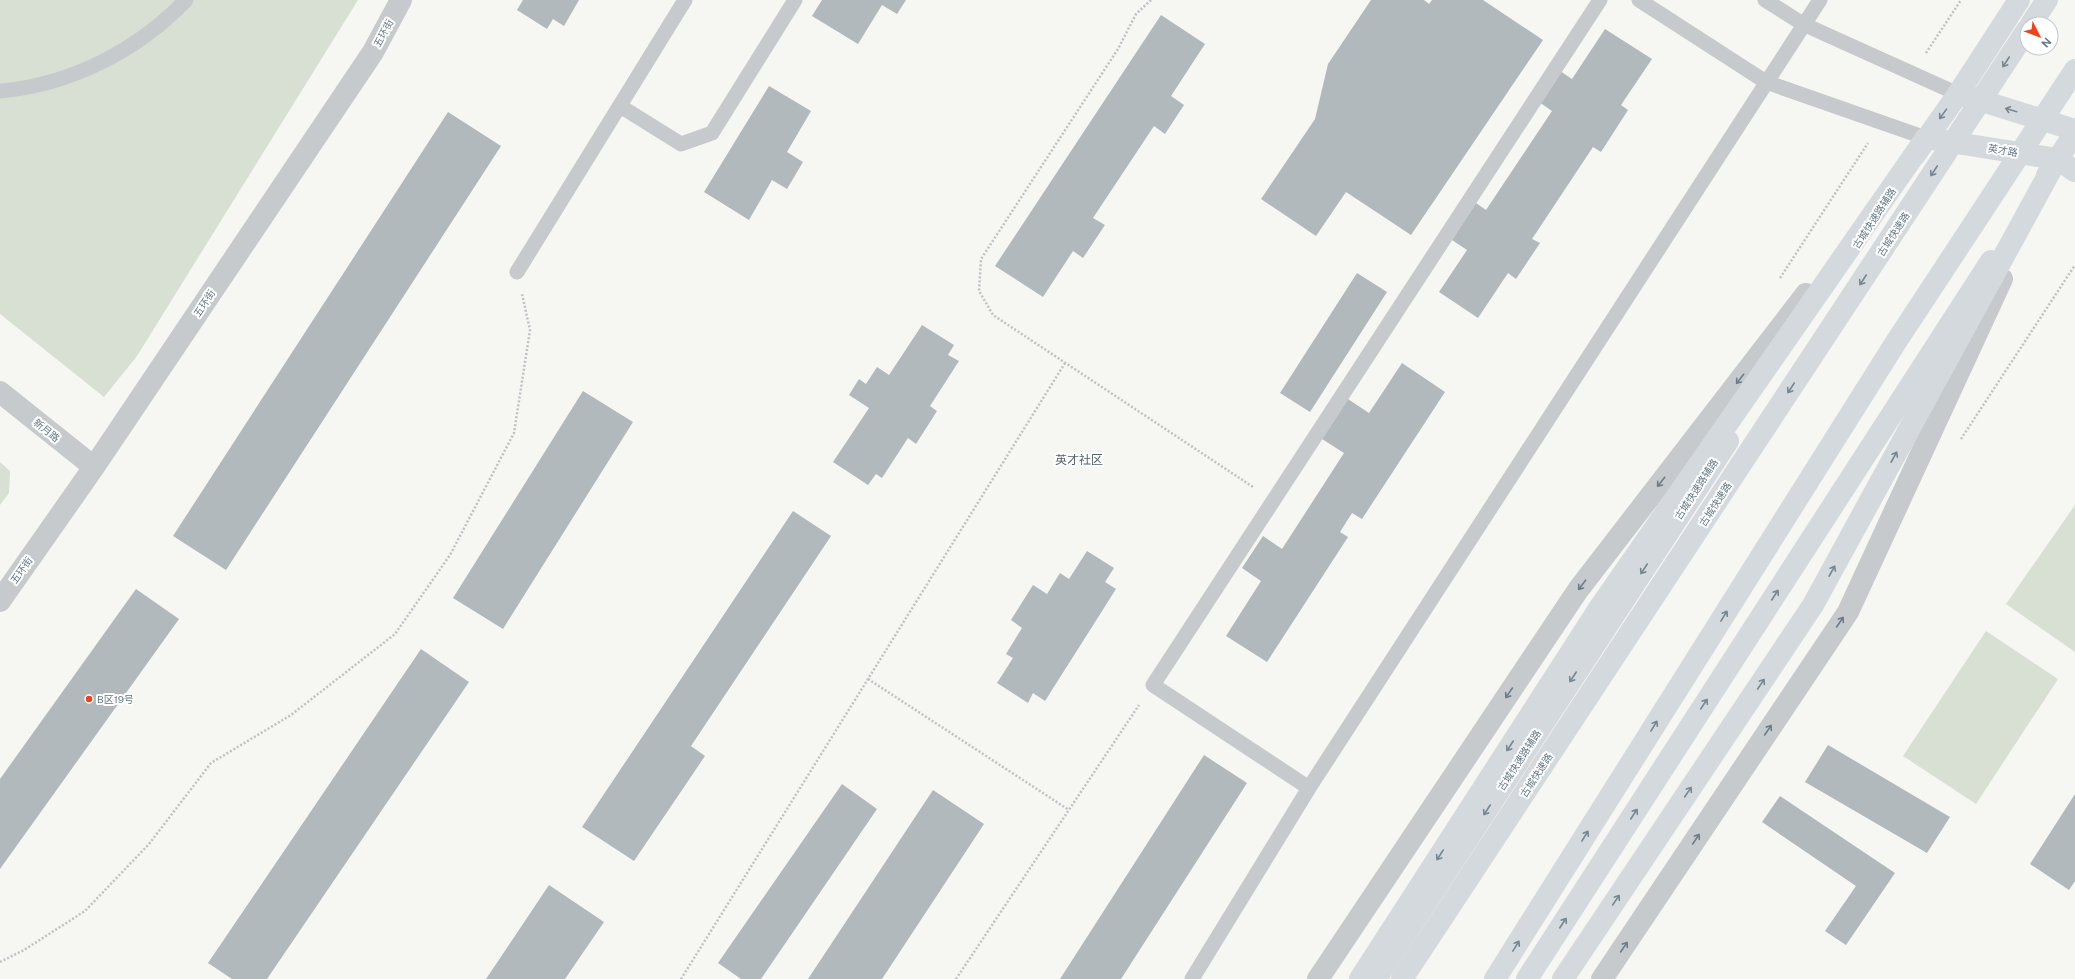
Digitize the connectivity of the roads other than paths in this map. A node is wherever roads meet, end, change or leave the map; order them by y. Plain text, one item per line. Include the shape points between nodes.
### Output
1 (186, 0) edge
2 (401, 0) edge
3 (685, 0) edge
4 (795, 0) edge
5 (1600, 0) edge
6 (1639, 0) edge
7 (1765, 0) edge
8 (1820, 0) edge
9 (2019, 0) edge
10 (2047, 0) edge
11 (2036, 16) edge
12 (1803, 24) junction
13 (2019, 42) edge
14 (2075, 70) edge
15 (1766, 82) junction
16 (0, 91) edge
17 (1958, 94) junction
18 (620, 106) junction
19 (2075, 131) edge
20 (1926, 138) junction
21 (2057, 159) junction
22 (2075, 171) edge
23 (517, 272) road end
24 (0, 392) edge
25 (94, 467) junction
26 (0, 601) edge
27 (1310, 788) junction
28 (1192, 979) edge
29 (1318, 979) edge
30 (1360, 979) edge
31 (1376, 979) edge
32 (1402, 979) edge
33 (1495, 979) edge
34 (1527, 979) edge
35 (1563, 979) edge
36 (1602, 979) edge

1 - 16 lane via 146,36 115,56 81,72 47,83
2 - 25 street, 五环街 via 372,52
3 - 18 lane
4 - 18 lane via 712,133 681,144
5 - 27 lane via 1153,685
6 - 15 lane
7 - 12 lane
8 - 12 lane
9 - 17 main road, 古城快速路辅路
10 - 11 main road
12 - 15 lane
12 - 17 lane
13 -> 32 main road, 古城快速路
33 -> 14 main road via 1892,348
15 - 20 lane
15 - 27 lane
19 -> 17 main road
17 -> 20 main road, 古城快速路辅路
18 - 23 lane
19 - 21 main road
20 - 21 main road, 英才路
20 -> 29 street via 1578,590
20 -> 30 main road via 1600,607
20 -> 31 main road, 古城快速路辅路
21 - 22 main road, 英才路
34 -> 21 main road
35 -> 21 main road via 1814,605
36 -> 21 street via 1848,612
24 - 25 street, 新月路
25 - 26 street, 五环街
27 - 28 lane

